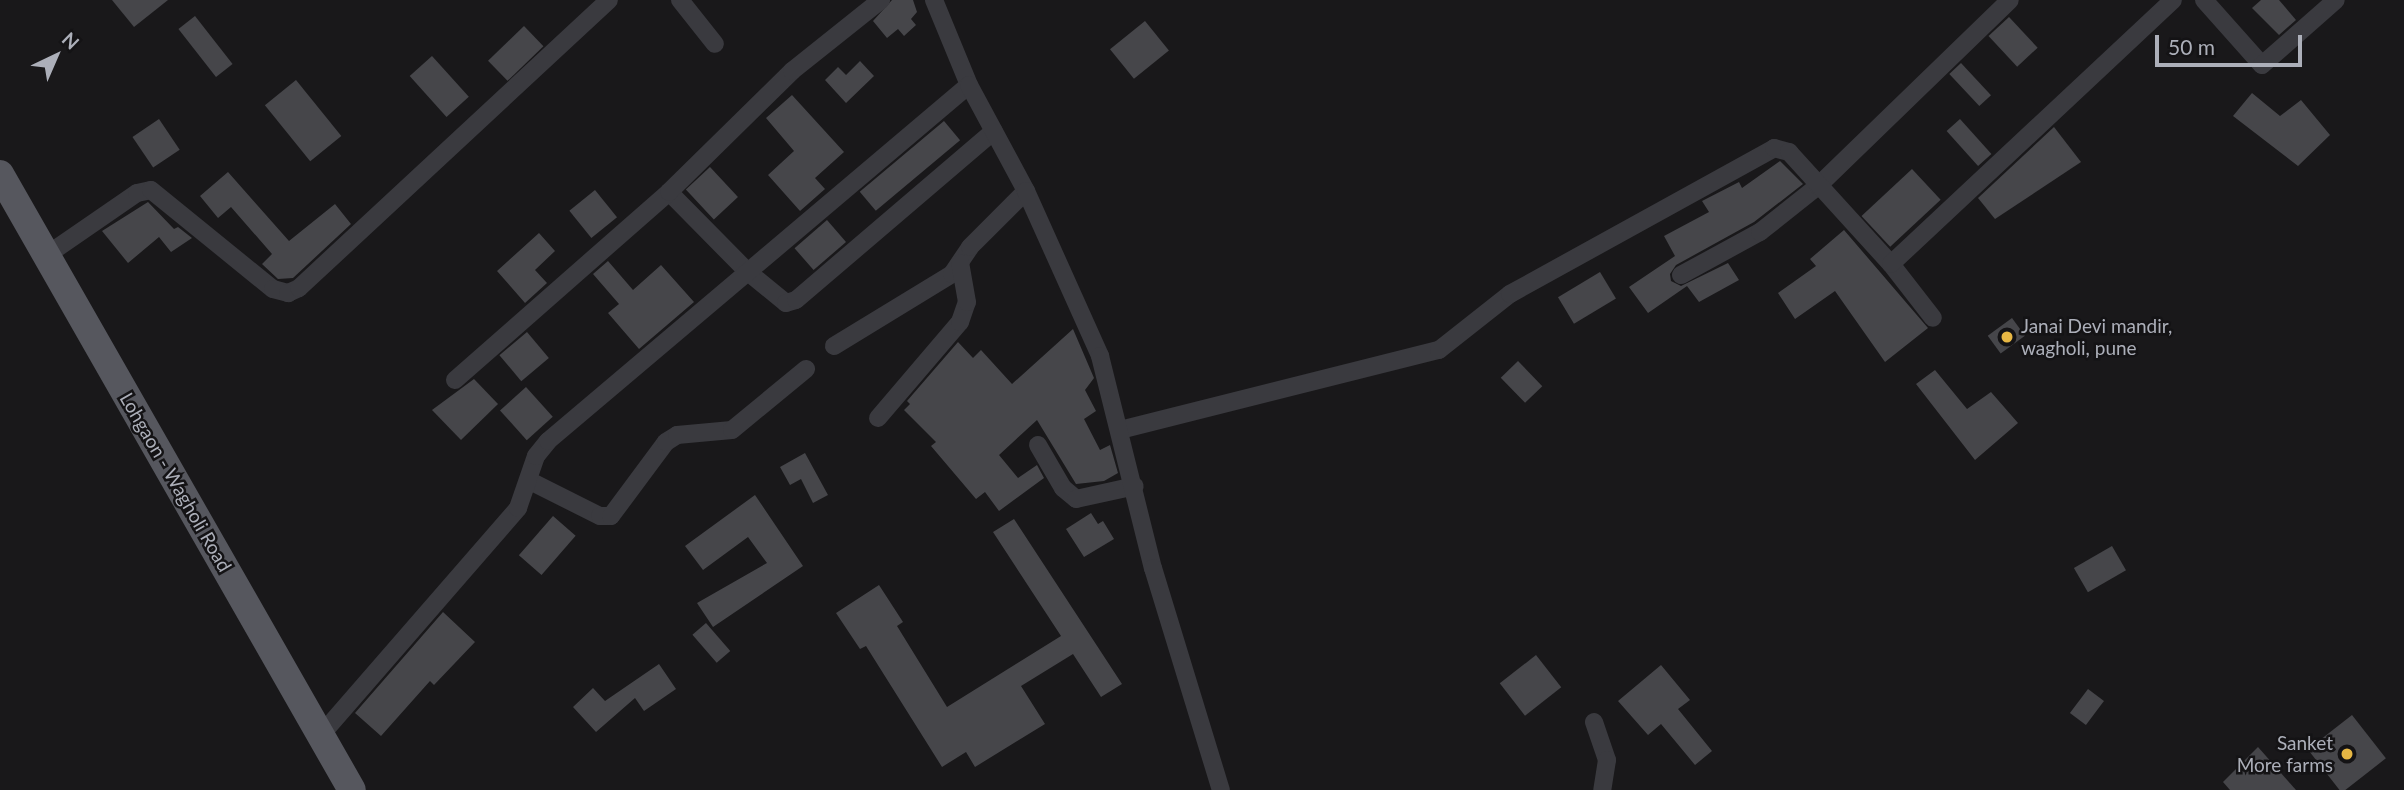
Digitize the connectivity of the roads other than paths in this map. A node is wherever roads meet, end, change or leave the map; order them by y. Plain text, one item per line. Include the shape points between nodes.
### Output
1 (609, 0) edge
2 (704, 0) edge
3 (881, 0) edge
4 (934, 0) edge
5 (2011, 0) edge
6 (2173, 0) edge
7 (2204, 0) edge
8 (2336, 0) edge
9 (685, 6) edge
10 (715, 44) dead end
11 (969, 85) junction
12 (994, 131) junction
13 (0, 174) edge
14 (1818, 186) junction
15 (1026, 191) junction
16 (669, 192) junction
17 (47, 255) junction
18 (960, 264) junction
19 (1891, 264) junction
20 (748, 272) junction
21 (1681, 275) dead end
22 (1933, 318) dead end
23 (834, 346) dead end
24 (806, 369) dead end
25 (455, 380) dead end
26 (878, 418) dead end
27 (1120, 430) junction
28 (1038, 445) dead end
29 (530, 481) junction
30 (1135, 486) junction
31 (1594, 722) dead end
32 (320, 736) junction
33 (352, 790) edge
34 (1222, 790) edge
35 (1602, 790) edge

1 - 17 street via 299,288 288,293 273,289 150,190 137,193
2 - 9 street
3 - 16 street via 792,71
4 - 11 street
5 - 14 street
6 - 19 street
7 - 8 street via 2262,65
9 - 10 street
11 - 12 street
11 - 20 street
12 - 15 street
12 - 20 street via 796,300 786,303 774,297
13 - 17 main road, Lohgaon - Wagholi Road
14 - 19 street
14 - 21 street via 1760,232
14 - 27 street via 1789,152 1774,148 1510,294 1439,350
15 - 18 street via 970,247
15 - 27 street via 1100,356
16 - 20 street
16 - 25 street
17 - 32 main road, Lohgaon - Wagholi Road
18 - 23 street via 937,286
18 - 26 street via 967,302 960,322
19 - 22 street
20 - 29 street via 548,441 536,456
24 - 29 street via 732,430 677,435 666,442 611,516 600,516
27 - 30 street
28 - 30 street via 1063,488 1076,499
29 - 32 street via 518,508
30 - 34 street via 1153,568
31 - 35 street via 1607,760
32 - 33 main road, Lohgaon - Wagholi Road

